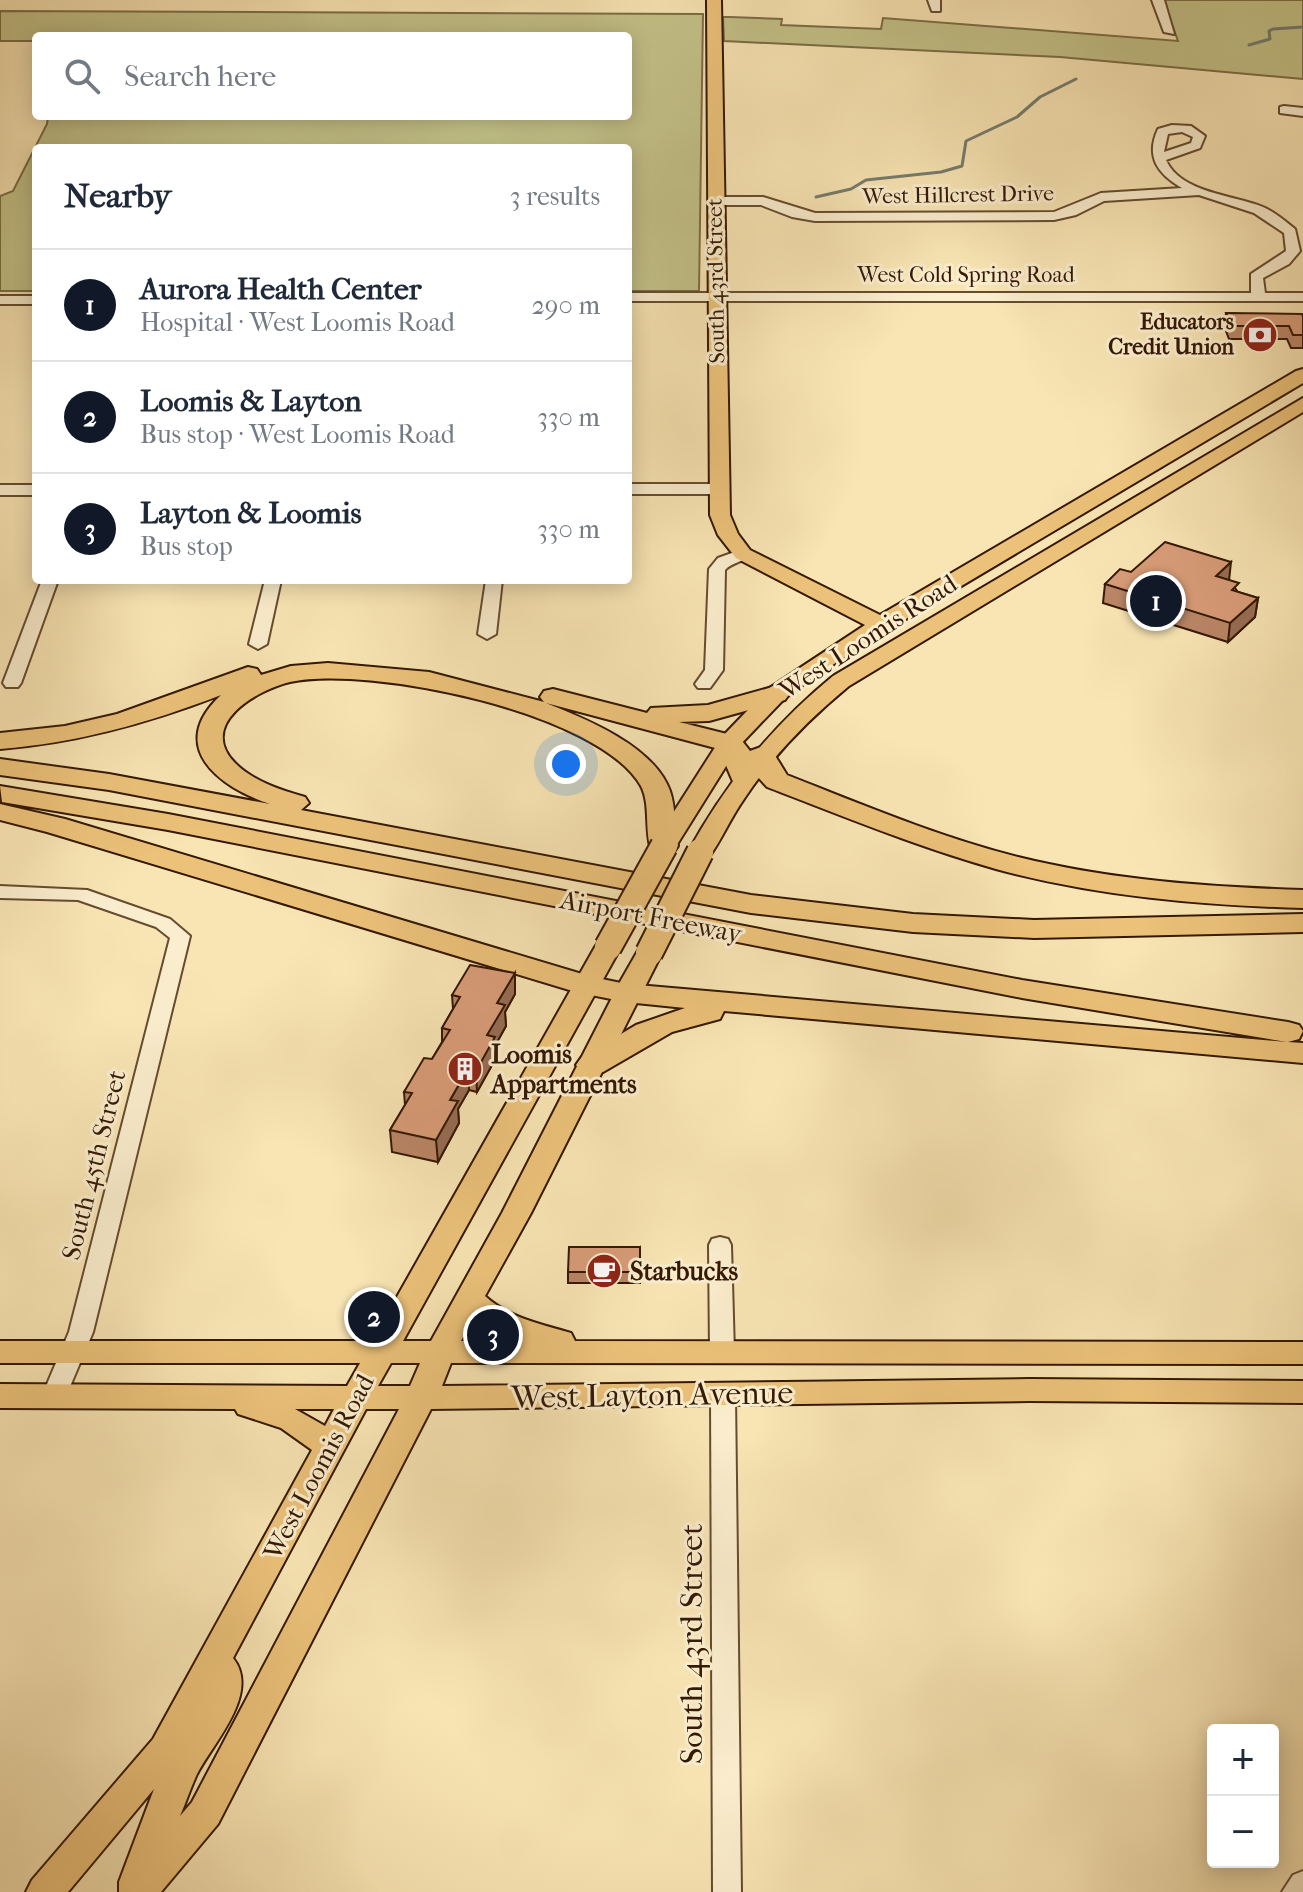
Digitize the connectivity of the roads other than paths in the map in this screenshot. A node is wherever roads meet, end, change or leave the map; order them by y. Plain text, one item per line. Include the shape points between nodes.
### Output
1 (714, 0) edge
2 (1158, 0) edge
3 (1170, 32) dead end
4 (1284, 110) dead end
5 (1303, 112) edge
6 (1159, 158) dead end
7 (1200, 191) junction
8 (714, 201) junction
9 (1286, 262) junction
10 (632, 297) edge
11 (717, 297) junction
12 (1259, 297) junction
13 (1300, 297) edge
14 (0, 300) edge
15 (32, 300) edge
16 (1303, 375) edge
17 (1303, 404) edge
18 (1193, 440) junction
19 (1226, 450) junction
20 (632, 489) edge
21 (718, 489) junction
22 (0, 490) edge
23 (32, 490) edge
24 (743, 554) junction
25 (49, 584) edge
26 (272, 584) edge
27 (493, 584) edge
28 (949, 584) junction
29 (881, 624) junction
30 (487, 634) dead end
31 (912, 636) junction
32 (258, 644) dead end
33 (857, 670) junction
34 (12, 683) dead end
35 (704, 684) dead end
36 (776, 694) junction
37 (551, 697) junction
38 (0, 741) edge
39 (729, 743) junction
40 (761, 755) junction
41 (0, 767) edge
42 (744, 778) junction
43 (0, 794) edge
44 (0, 812) edge
45 (664, 846) junction
46 (564, 869) junction
47 (0, 892) edge
48 (1303, 899) edge
49 (1303, 923) edge
50 (587, 985) junction
51 (626, 993) junction
52 (762, 1008) junction
53 (1303, 1034) edge
54 (1303, 1053) edge
55 (592, 1065) junction
56 (720, 1245) dead end
57 (469, 1298) junction
58 (382, 1350) junction
59 (74, 1351) junction
60 (439, 1351) junction
61 (614, 1351) junction
62 (0, 1352) edge
63 (722, 1353) junction
64 (1303, 1353) edge
65 (1303, 1392) edge
66 (723, 1395) junction
67 (0, 1396) edge
68 (54, 1396) junction
69 (170, 1396) junction
70 (356, 1398) junction
71 (421, 1398) junction
72 (330, 1446) junction
73 (214, 1661) junction
74 (1303, 1884) edge
75 (45, 1892) edge
76 (136, 1892) edge
77 (727, 1892) edge
78 (1296, 1892) edge

1 - 8 main road, South 43rd Street
2 - 3 street
4 - 5 street
6 - 7 street via 1172,177
7 - 8 street, West Hillcrest Drive via 1101,197 1054,216 815,217 763,201
7 - 9 street via 1275,219 1294,243
8 - 11 main road, South 43rd Street
9 - 12 street via 1258,275
9 - 13 street
10 - 11 street, West Cold Spring Road
11 - 12 street, West Cold Spring Road
11 - 21 main road, South 43rd Street
12 - 13 street, West Cold Spring Road
14 - 15 street
16 - 18 main road, West Loomis Road
17 - 19 main road, West Loomis Road
18 - 19 main road
18 - 28 main road, West Loomis Road
19 - 31 main road, West Loomis Road via 957,614
20 - 21 street
21 - 24 main road, South 43rd Street via 724,525
22 - 23 street
24 - 29 main road
24 - 35 street via 717,569 714,670
25 - 34 street
26 - 32 street
27 - 30 street
28 - 29 main road, West Loomis Road
28 - 31 main road via 919,614
29 - 33 main road via 886,637
29 - 36 main road, West Loomis Road
31 - 33 main road, West Loomis Road
33 - 40 main road, West Loomis Road via 796,718
36 - 37 highway via 718,712 676,715
36 - 39 main road, West Loomis Road
37 - 38 highway via 390,661 310,659 263,669 111,725 43,739
37 - 39 highway
39 - 42 highway
39 - 45 main road, West Loomis Road
40 - 42 main road, West Loomis Road
40 - 48 highway via 777,781 968,852 1142,889
41 - 46 highway, Airport Freeway via 109,782
42 - 51 main road, West Loomis Road, bridge
43 - 53 highway, Airport Freeway via 1022,989
44 - 50 highway
45 - 46 highway via 657,793 641,769 586,729 515,702 388,672 334,669 261,683 235,697 213,720 210,738 216,758 247,784 281,799 515,851
45 - 50 main road, West Loomis Road, bridge
46 - 49 highway, Airport Freeway via 751,904 913,923 1034,929
47 - 59 street, South 45th Street via 80,894 178,932
50 - 51 highway
50 - 58 main road, West Loomis Road
51 - 52 highway
51 - 55 main road, West Loomis Road
52 - 54 highway
52 - 55 highway via 673,1019
55 - 57 main road, West Loomis Road
56 - 63 street
57 - 60 main road, West Loomis Road
57 - 61 main road via 524,1332
58 - 59 main road, West Layton Avenue
58 - 60 main road, West Layton Avenue
58 - 70 main road, West Loomis Road
59 - 62 main road, West Layton Avenue
59 - 68 street, South 45th Street
60 - 61 main road, West Layton Avenue
60 - 71 main road, West Loomis Road
61 - 63 main road, West Layton Avenue
63 - 64 main road, West Layton Avenue
65 - 66 main road, West Layton Avenue
66 - 71 main road, West Layton Avenue
66 - 77 street, South 43rd Street
67 - 68 main road, West Layton Avenue
68 - 69 main road, West Layton Avenue
69 - 70 main road, West Layton Avenue
69 - 72 main road via 278,1413
70 - 71 main road, West Layton Avenue
70 - 72 main road, West Loomis Road
71 - 76 main road, West Loomis Road via 205,1813
72 - 73 main road, West Loomis Road
73 - 75 main road, West Loomis Road via 166,1750
73 - 76 main road via 224,1672 224,1692 182,1768
74 - 78 street

